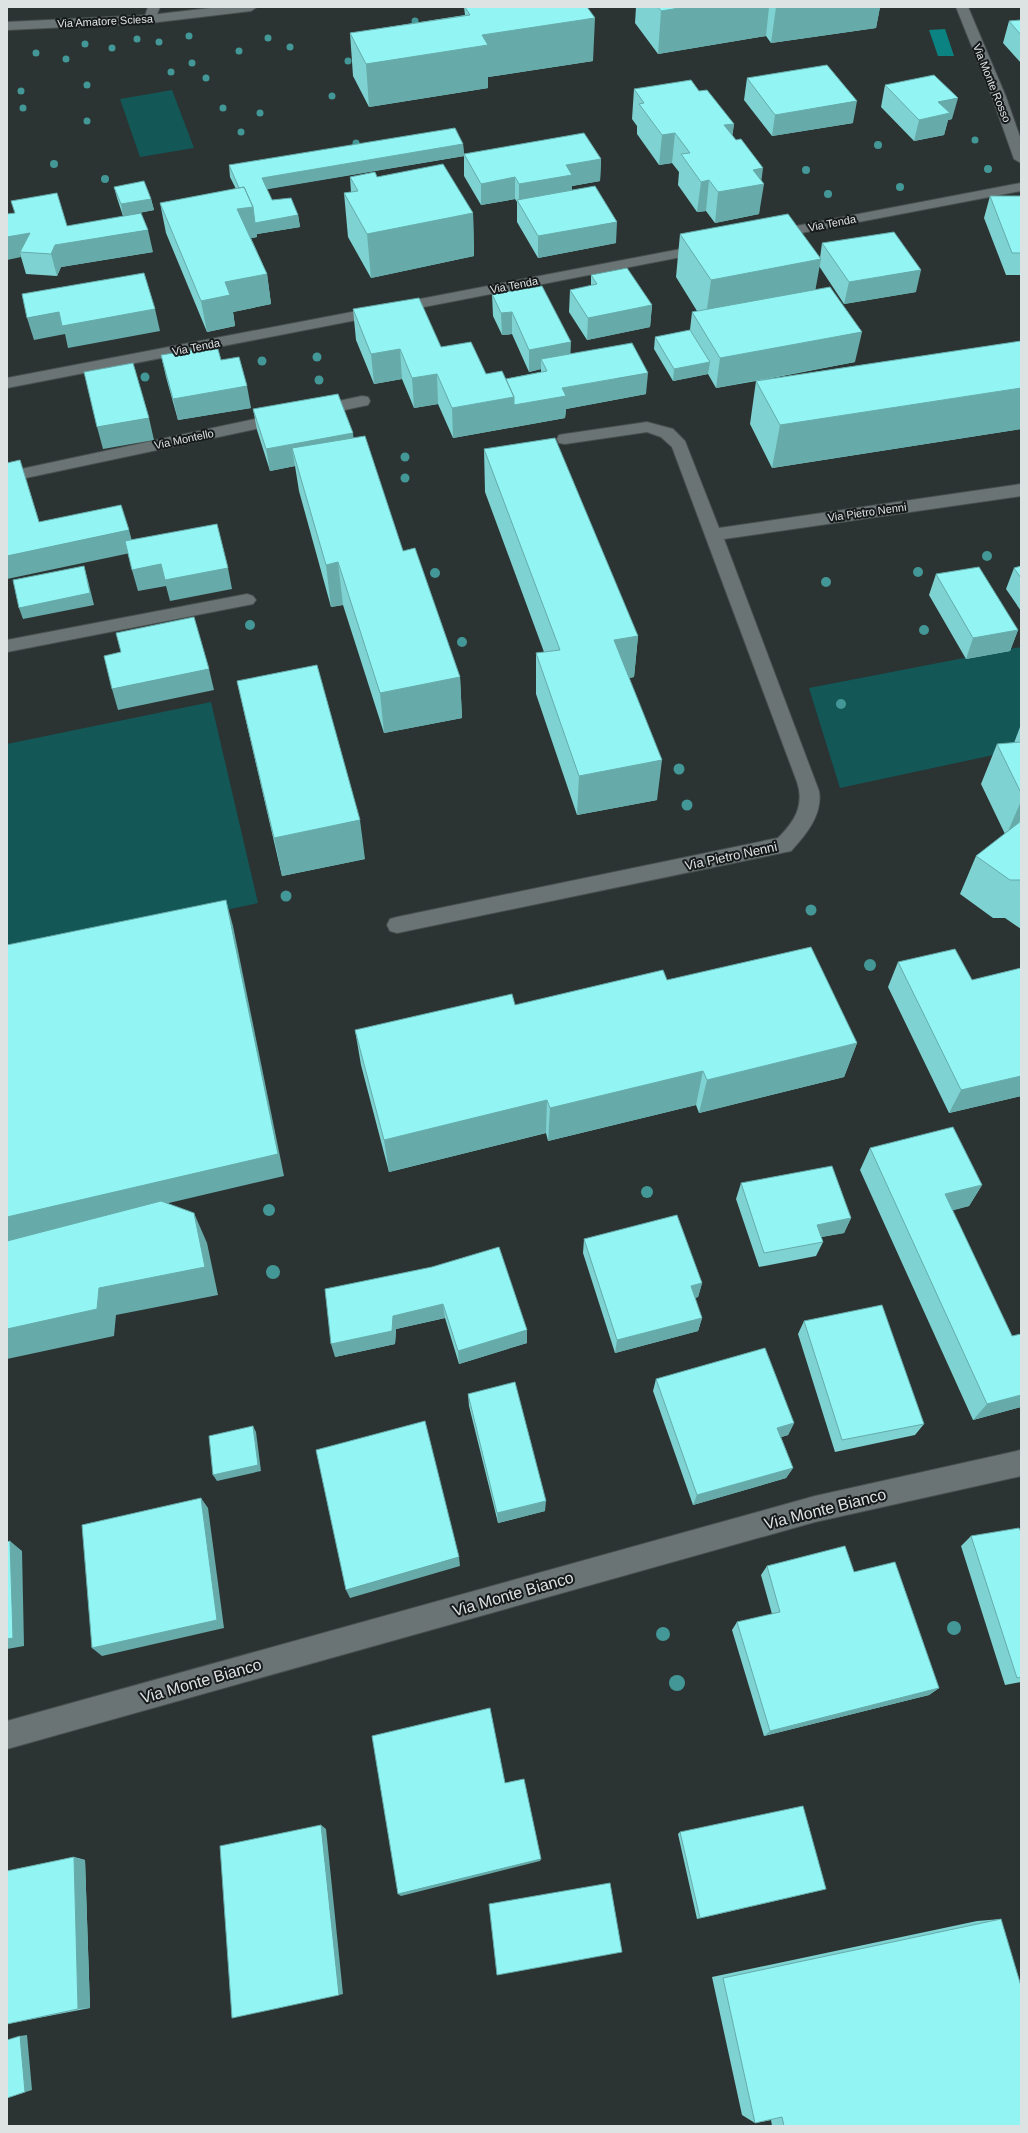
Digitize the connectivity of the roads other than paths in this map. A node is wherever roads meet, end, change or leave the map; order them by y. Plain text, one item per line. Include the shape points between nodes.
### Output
1 (251, 7) edge
2 (962, 7) edge
3 (152, 13) edge
4 (7, 26) edge
5 (1021, 158) edge
6 (1021, 187) edge
7 (756, 238) edge
8 (725, 244) edge
9 (7, 383) edge
10 (362, 401) dead end
11 (565, 439) dead end
12 (7, 477) edge
13 (1021, 490) edge
14 (714, 535) junction
15 (247, 600) dead end
16 (7, 646) edge
17 (397, 925) dead end
18 (1021, 1463) edge
19 (7, 1735) edge

1 - 3 street, Via Amatore Sciesa
2 - 5 street, Via Monte Rosso
3 - 4 street, Via Amatore Sciesa
6 - 7 street, Via Tenda
8 - 9 street, Via Tenda
10 - 12 street, Via Montello
11 - 14 street, Via Pietro Nenni via 647,428 666,433 679,445
13 - 14 street, Via Pietro Nenni
14 - 17 street, Via Pietro Nenni via 801,766 810,798 801,827 784,845
15 - 16 street
18 - 19 street, Via Monte Bianco via 815,1509

